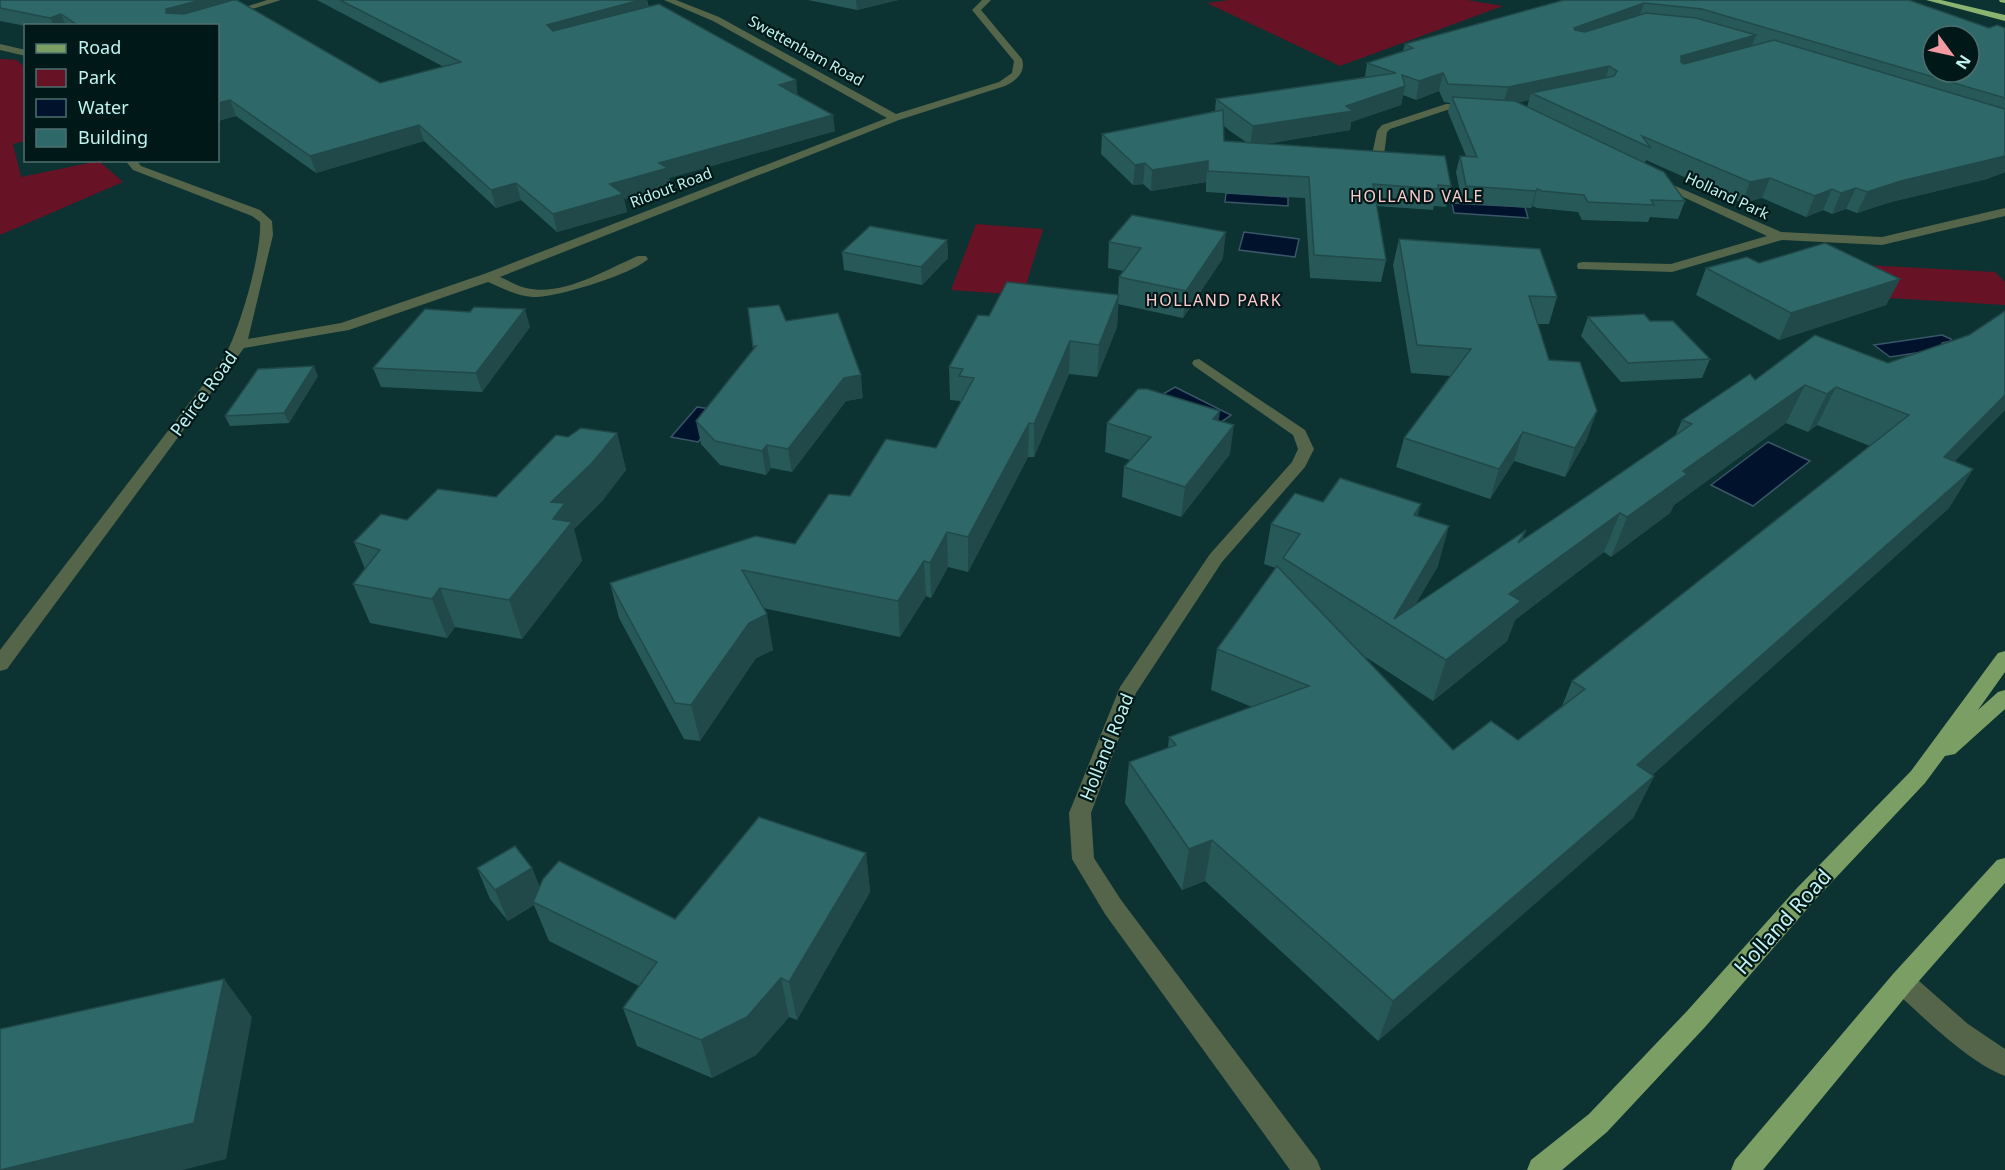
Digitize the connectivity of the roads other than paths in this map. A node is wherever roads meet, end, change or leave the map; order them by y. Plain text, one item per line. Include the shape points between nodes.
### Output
1 (277, 0) edge
2 (668, 0) edge
3 (987, 0) edge
4 (1930, 0) edge
5 (1960, 0) edge
6 (687, 7) junction
7 (2005, 11) edge
8 (665, 13) edge
9 (216, 17) edge
10 (2005, 18) edge
11 (0, 47) edge
12 (24, 53) edge
13 (1481, 108) edge
14 (895, 118) junction
15 (1378, 155) edge
16 (132, 162) edge
17 (1645, 176) edge
18 (2005, 212) edge
19 (1781, 236) junction
20 (642, 259) dead end
21 (1583, 266) dead end
22 (489, 277) junction
23 (239, 345) junction
24 (1199, 363) dead end
25 (2005, 657) edge
26 (0, 664) edge
27 (2005, 697) edge
28 (1918, 777) junction
29 (2005, 867) edge
30 (1902, 982) junction
31 (2005, 1064) edge
32 (1307, 1170) edge
33 (1541, 1170) edge
34 (1745, 1170) edge

1 - 9 street
2 - 6 street, Swettenham Road
3 - 14 street, Ridout Road via 975,10 1019,61 1020,69 1014,78
4 - 10 highway
5 - 7 highway
6 - 8 street
6 - 14 street, Swettenham Road via 716,18
11 - 12 street
13 - 15 street via 1446,107 1386,128
14 - 22 street, Ridout Road
16 - 23 street, Peirce Road via 137,168 256,213 266,221 267,235
17 - 19 street, Holland Park via 1752,227
18 - 19 street, Holland Park via 1882,241
19 - 21 street, Holland Park via 1683,267 1662,270
20 - 22 street via 563,290 534,293
22 - 23 street, Ridout Road via 344,327
23 - 26 street, Peirce Road
24 - 32 street, Holland Road via 1300,433 1306,449 1299,464 1216,558 1127,692 1080,813 1083,859 1120,916
25 - 28 main road, Holland Road
27 - 28 main road
28 - 33 main road, Holland Road via 1598,1123
29 - 30 main road
30 - 31 street via 1959,1032
30 - 34 main road

